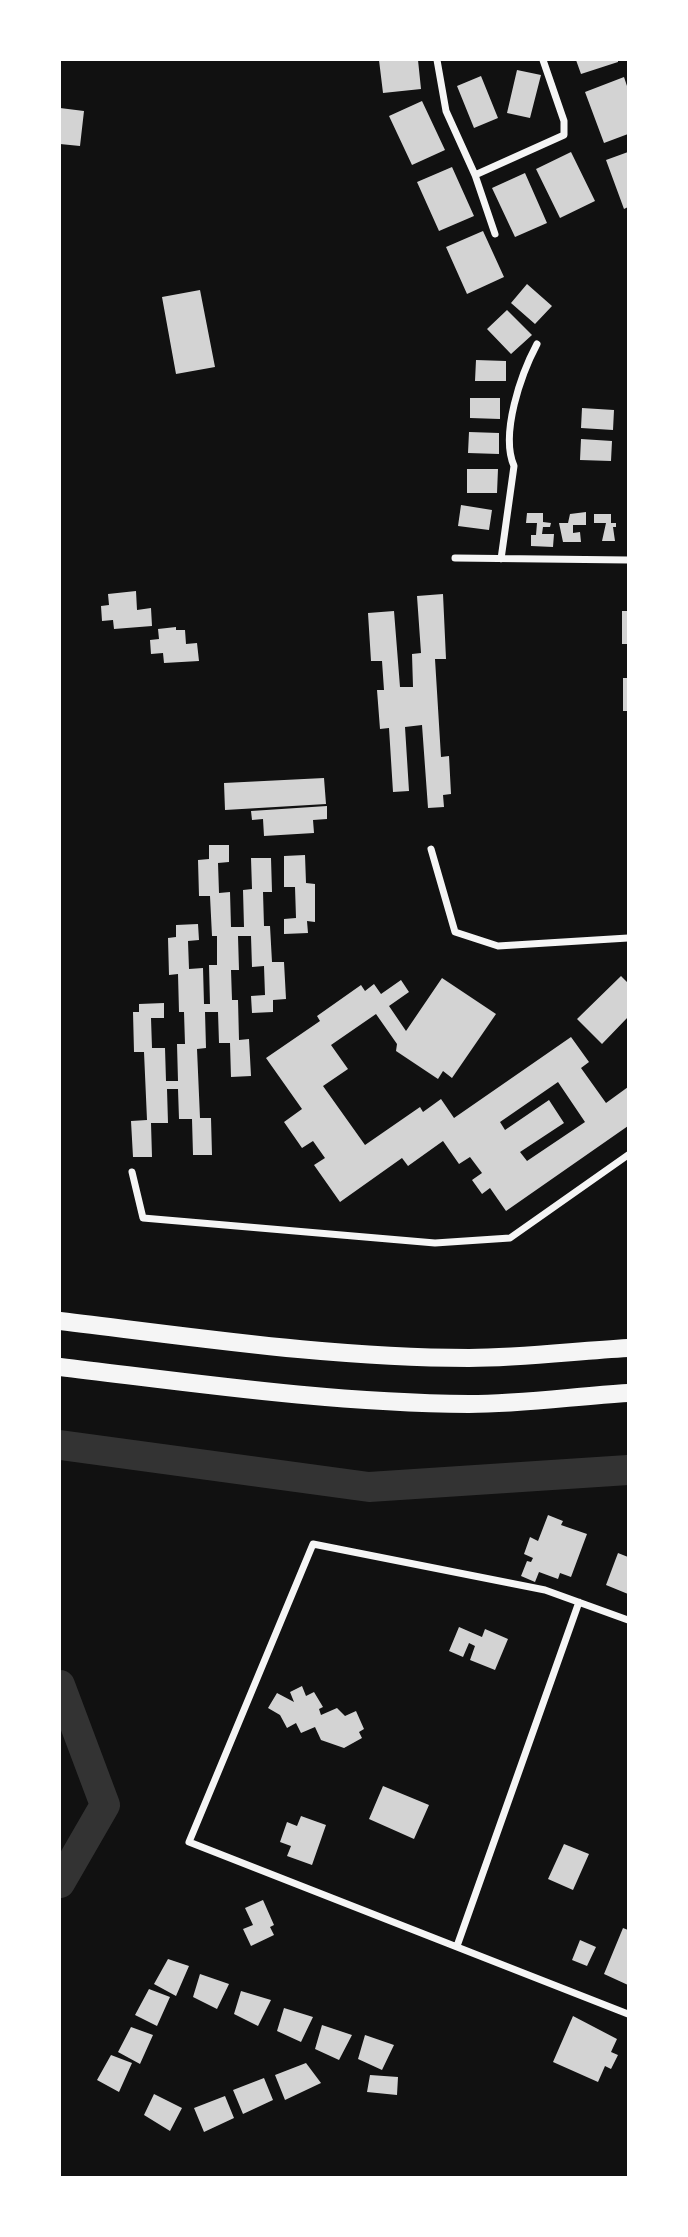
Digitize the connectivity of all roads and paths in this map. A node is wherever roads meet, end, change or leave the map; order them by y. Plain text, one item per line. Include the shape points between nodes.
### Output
1 (437, 60) edge
2 (543, 60) edge
3 (475, 175) junction
4 (495, 234) dead end
5 (537, 344) dead end
6 (455, 558) dead end
7 (501, 559) junction
8 (628, 560) edge
9 (431, 849) dead end
10 (628, 938) edge
11 (628, 1155) edge
12 (132, 1172) dead end
13 (60, 1321) edge
14 (628, 1348) edge
15 (60, 1367) edge
16 (628, 1393) edge
17 (579, 1602) junction
18 (628, 1620) edge
19 (457, 1946) junction
20 (628, 2014) edge

1 - 3 street via 446,111
2 - 3 street via 552,76 564,135
3 - 4 street
5 - 7 street via 523,370 514,406 510,456 514,466
6 - 7 street
7 - 8 street
9 - 10 street via 455,932 498,946
11 - 12 street via 510,1238 435,1243 143,1217
13 - 14 highway via 281,1348 394,1356 471,1358
15 - 16 highway via 277,1393 391,1401 471,1404
17 - 18 street
17 - 19 street
17 - 19 street via 545,1590 313,1544 189,1842
19 - 20 street

